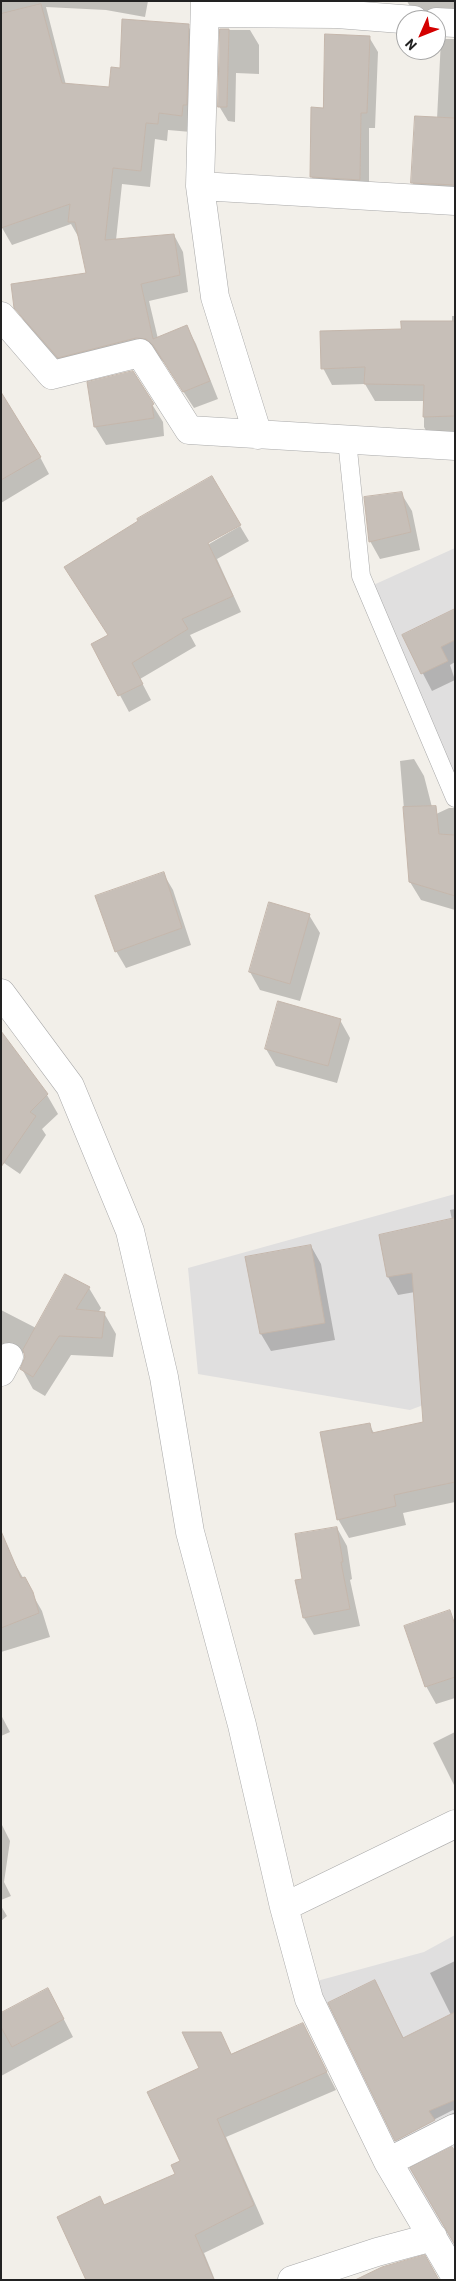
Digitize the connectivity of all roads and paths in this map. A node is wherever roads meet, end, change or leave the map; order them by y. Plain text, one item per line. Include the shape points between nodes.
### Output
1 (205, 7) edge
2 (396, 19) edge
3 (200, 186) junction
4 (455, 201) edge
5 (1, 316) edge
6 (258, 435) junction
7 (347, 440) junction
8 (455, 446) edge
9 (455, 798) edge
10 (1, 993) edge
11 (455, 1824) edge
12 (284, 1907) junction
13 (455, 2128) edge
14 (388, 2162) junction
15 (433, 2238) junction
16 (455, 2276) edge
17 (292, 2280) edge

1 - 2 street
1 - 3 street
3 - 4 street
3 - 6 street via 215,297
5 - 6 street via 52,375 140,353 189,430
6 - 7 street
7 - 8 street
7 - 9 lane via 361,576
10 - 12 street via 70,1086 130,1231 164,1378 190,1532 242,1725
11 - 12 street
12 - 14 street via 309,1999
13 - 14 street
14 - 15 street
15 - 16 street
15 - 17 street via 377,2252

